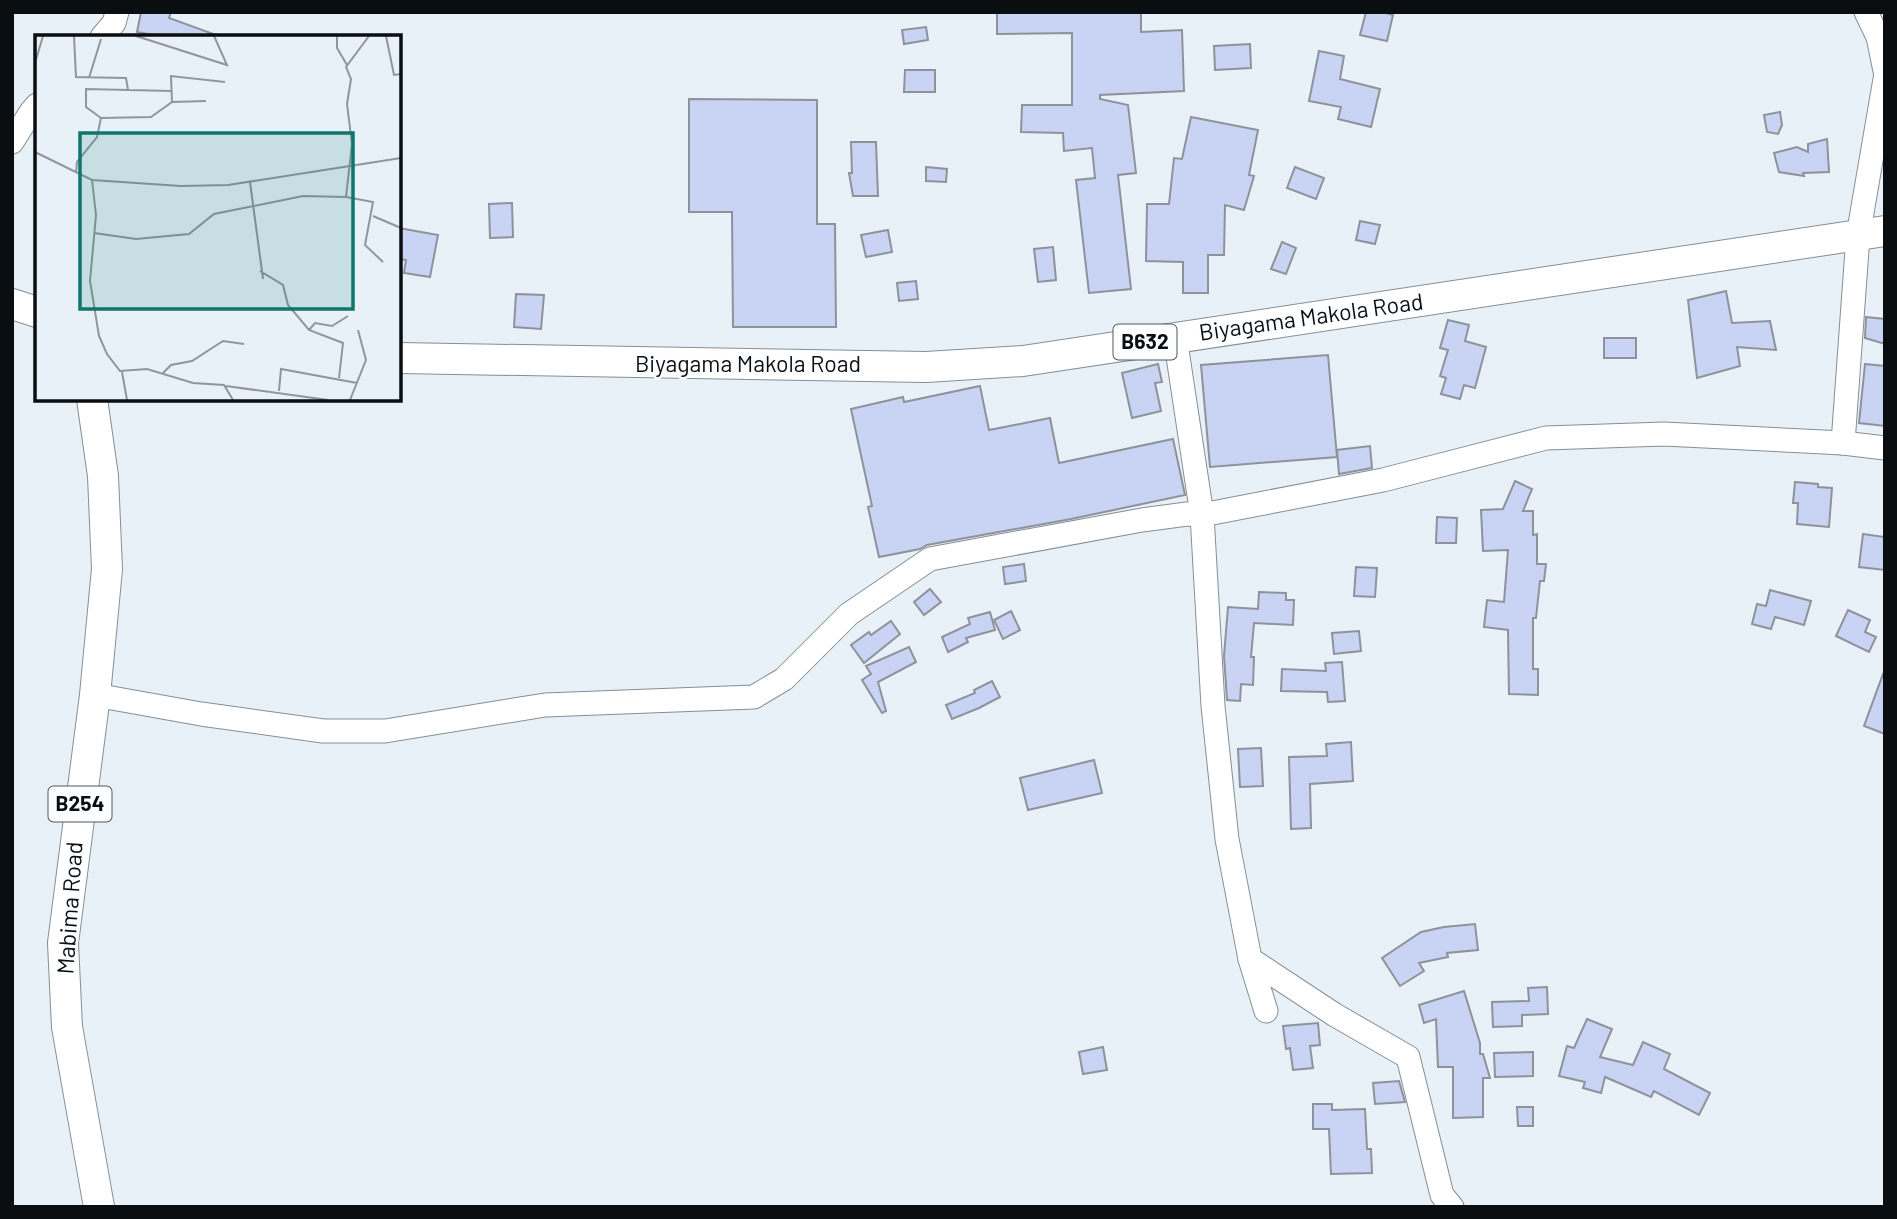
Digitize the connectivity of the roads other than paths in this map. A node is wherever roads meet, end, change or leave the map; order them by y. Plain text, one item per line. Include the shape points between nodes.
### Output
1 (117, 12) edge
2 (1866, 12) edge
3 (104, 35) edge
4 (1885, 71) edge
5 (1885, 79) edge
6 (35, 107) edge
7 (12, 142) edge
8 (1871, 233) edge
9 (12, 304) edge
10 (35, 311) edge
11 (1175, 337) junction
12 (401, 358) edge
13 (92, 401) edge
14 (1843, 443) junction
15 (1885, 448) edge
16 (1202, 514) junction
17 (95, 695) junction
18 (1250, 959) junction
19 (1266, 1011) dead end
20 (99, 1207) edge
21 (1452, 1207) edge

1 - 3 street
2 - 4 street via 1878,37
5 - 8 street
6 - 7 street
8 - 11 main road, Biyagama Makola Road / B632
8 - 14 street
9 - 10 main road
11 - 12 main road, Biyagama Makola Road / B632 via 1023,361 926,367
11 - 16 street
13 - 17 main road, Mabima Road / B254 via 103,476 107,569
14 - 15 street
14 - 16 street via 1664,434 1546,438 1383,480
16 - 17 street via 1142,520 930,559 849,614 784,679 754,697 545,705 385,732 324,731
16 - 18 street via 1213,706 1227,839
17 - 20 main road, Mabima Road / B254 via 63,943 67,1027
18 - 19 street
18 - 21 street via 1408,1057 1442,1195

